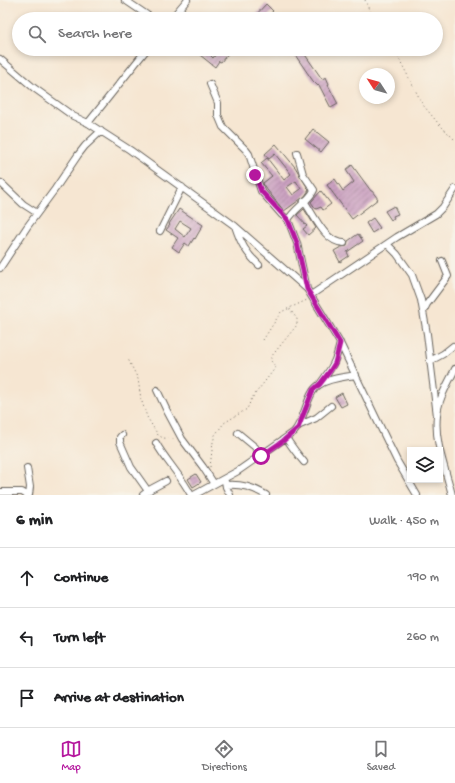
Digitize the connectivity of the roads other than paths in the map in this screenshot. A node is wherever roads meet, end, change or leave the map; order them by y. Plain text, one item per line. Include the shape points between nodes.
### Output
1 (125, 0) edge
2 (187, 0) edge
3 (143, 12) edge
4 (178, 12) edge
5 (141, 56) edge
6 (0, 60) edge
7 (210, 84) dead end
8 (88, 123) junction
9 (101, 131) junction
10 (297, 153) dead end
11 (1, 183) edge
12 (182, 188) junction
13 (455, 189) edge
14 (304, 202) junction
15 (37, 213) junction
16 (288, 220) junction
17 (235, 226) junction
18 (160, 231) dead end
19 (344, 243) dead end
20 (387, 244) junction
21 (442, 261) dead end
22 (259, 265) dead end
23 (0, 268) edge
24 (310, 294) junction
25 (424, 310) junction
26 (340, 343) junction
27 (453, 346) dead end
28 (430, 361) junction
29 (455, 369) edge
30 (356, 375) junction
31 (320, 384) junction
32 (157, 390) dead end
33 (331, 406) dead end
34 (437, 416) junction
35 (300, 425) junction
36 (238, 433) dead end
37 (122, 435) dead end
38 (286, 438) junction
39 (156, 443) dead end
40 (261, 456) junction
41 (304, 462) dead end
42 (27, 468) dead end
43 (226, 481) junction
44 (166, 482) dead end
45 (214, 484) junction
46 (0, 492) edge
47 (146, 493) edge
48 (28, 495) edge
49 (191, 495) edge
50 (194, 495) edge
51 (230, 495) edge
52 (266, 495) edge
53 (417, 495) edge
54 (452, 495) edge

1 - 3 street
2 - 4 street
5 - 8 street
6 - 8 street via 73,116
7 - 16 street via 218,103 218,115 223,127 249,154 261,191
8 - 9 street
9 - 12 street
9 - 15 street via 85,146
10 - 14 street via 302,174 314,190
11 - 15 street
12 - 17 street
12 - 18 street
13 - 20 street via 436,214
14 - 16 street
14 - 19 street via 328,236
15 - 23 street
16 - 24 street via 297,243
17 - 22 street via 240,243
17 - 24 street
20 - 24 street
20 - 25 street via 412,276
21 - 25 street via 448,276
24 - 26 street
25 - 28 street
26 - 30 street
26 - 31 street via 335,363
27 - 28 street
28 - 34 street
29 - 34 street via 443,393
30 - 31 street
30 - 53 street via 397,461
31 - 35 street via 313,390
32 - 45 street via 182,439
33 - 35 street via 316,418
34 - 54 street via 441,453
35 - 38 street
36 - 40 street via 255,447
37 - 47 street via 120,442
38 - 40 street
38 - 41 street
39 - 49 street
40 - 43 street
42 - 48 street via 30,487
43 - 45 street
43 - 51 street
43 - 52 street via 255,488
44 - 47 street
45 - 50 street
46 - 48 street via 22,492

